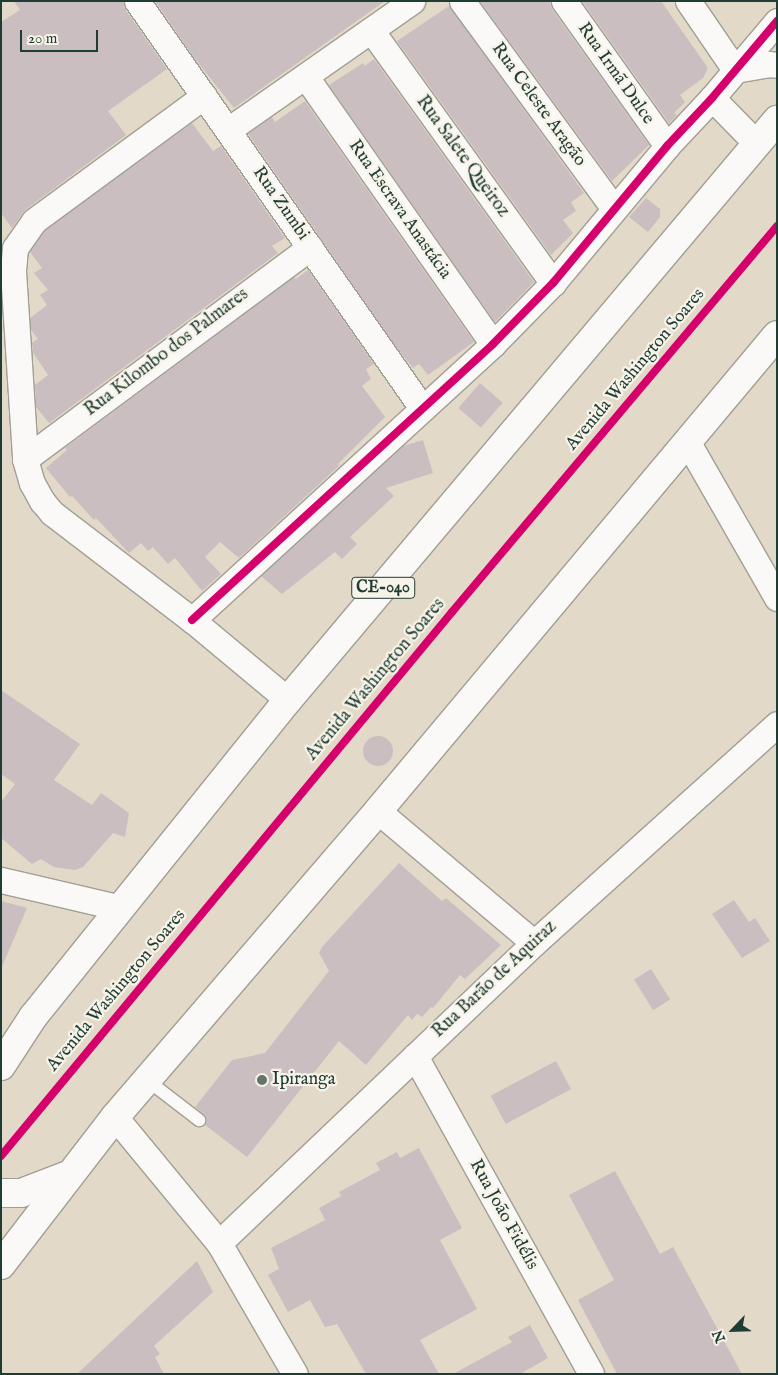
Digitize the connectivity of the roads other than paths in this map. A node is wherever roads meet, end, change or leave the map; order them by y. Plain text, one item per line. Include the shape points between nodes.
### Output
1 (137, 1) edge
2 (412, 1) edge
3 (462, 1) edge
4 (564, 1) edge
5 (688, 1) edge
6 (777, 21) edge
7 (371, 30) junction
8 (777, 65) edge
9 (735, 70) junction
10 (306, 77) junction
11 (204, 96) junction
12 (712, 98) junction
13 (777, 120) edge
14 (228, 130) junction
15 (756, 143) junction
16 (667, 146) junction
17 (614, 209) junction
18 (310, 247) junction
19 (553, 283) junction
20 (777, 335) edge
21 (493, 344) junction
22 (422, 408) junction
23 (687, 441) junction
24 (24, 459) junction
25 (777, 598) edge
26 (192, 620) junction
27 (288, 700) junction
28 (777, 724) edge
29 (378, 811) junction
30 (1, 880) edge
31 (121, 908) junction
32 (534, 943) junction
33 (415, 1056) junction
34 (1, 1066) edge
35 (147, 1080) junction
36 (115, 1117) junction
37 (199, 1120) dead end
38 (71, 1174) junction
39 (1, 1193) edge
40 (219, 1243) junction
41 (1, 1265) edge
42 (295, 1374) edge
43 (591, 1374) edge

1 - 11 street, Rua Zumbi
2 - 7 street
3 - 17 street, Rua Celeste Aragão
4 - 16 street, Rua Irmã Dulce
5 - 9 street
6 - 9 street
7 - 10 street
7 - 19 street, Rua Salete Queiroz
8 - 9 street
9 - 12 street
10 - 14 street
10 - 21 street, Rua Escrava Anastácia
11 - 14 street, Rua Zumbi
11 - 24 street via 34,221 16,248 13,271
12 - 15 street
12 - 16 street
13 - 15 highway, CE-040
14 - 18 street, Rua Zumbi
15 - 27 highway, CE-040
16 - 17 street
17 - 19 street
18 - 22 street, Rua Zumbi
18 - 24 street, Rua Kilombo dos Palmares
19 - 21 street
20 - 23 highway
21 - 22 street
22 - 26 street
23 - 25 street
23 - 29 highway
24 - 26 street via 42,501 52,513
26 - 27 street
27 - 31 highway, CE-040
28 - 32 street, Rua Barão de Aquiraz
29 - 32 street
29 - 35 highway
30 - 31 street
31 - 34 highway, CE-040 via 33,1017
32 - 33 street, Rua Barão de Aquiraz
33 - 40 street, Rua Barão de Aquiraz
33 - 43 street, Rua João Fidélis
35 - 36 highway
35 - 37 lane
36 - 38 highway
36 - 40 street
38 - 39 highway via 21,1193
38 - 41 highway
40 - 42 street

